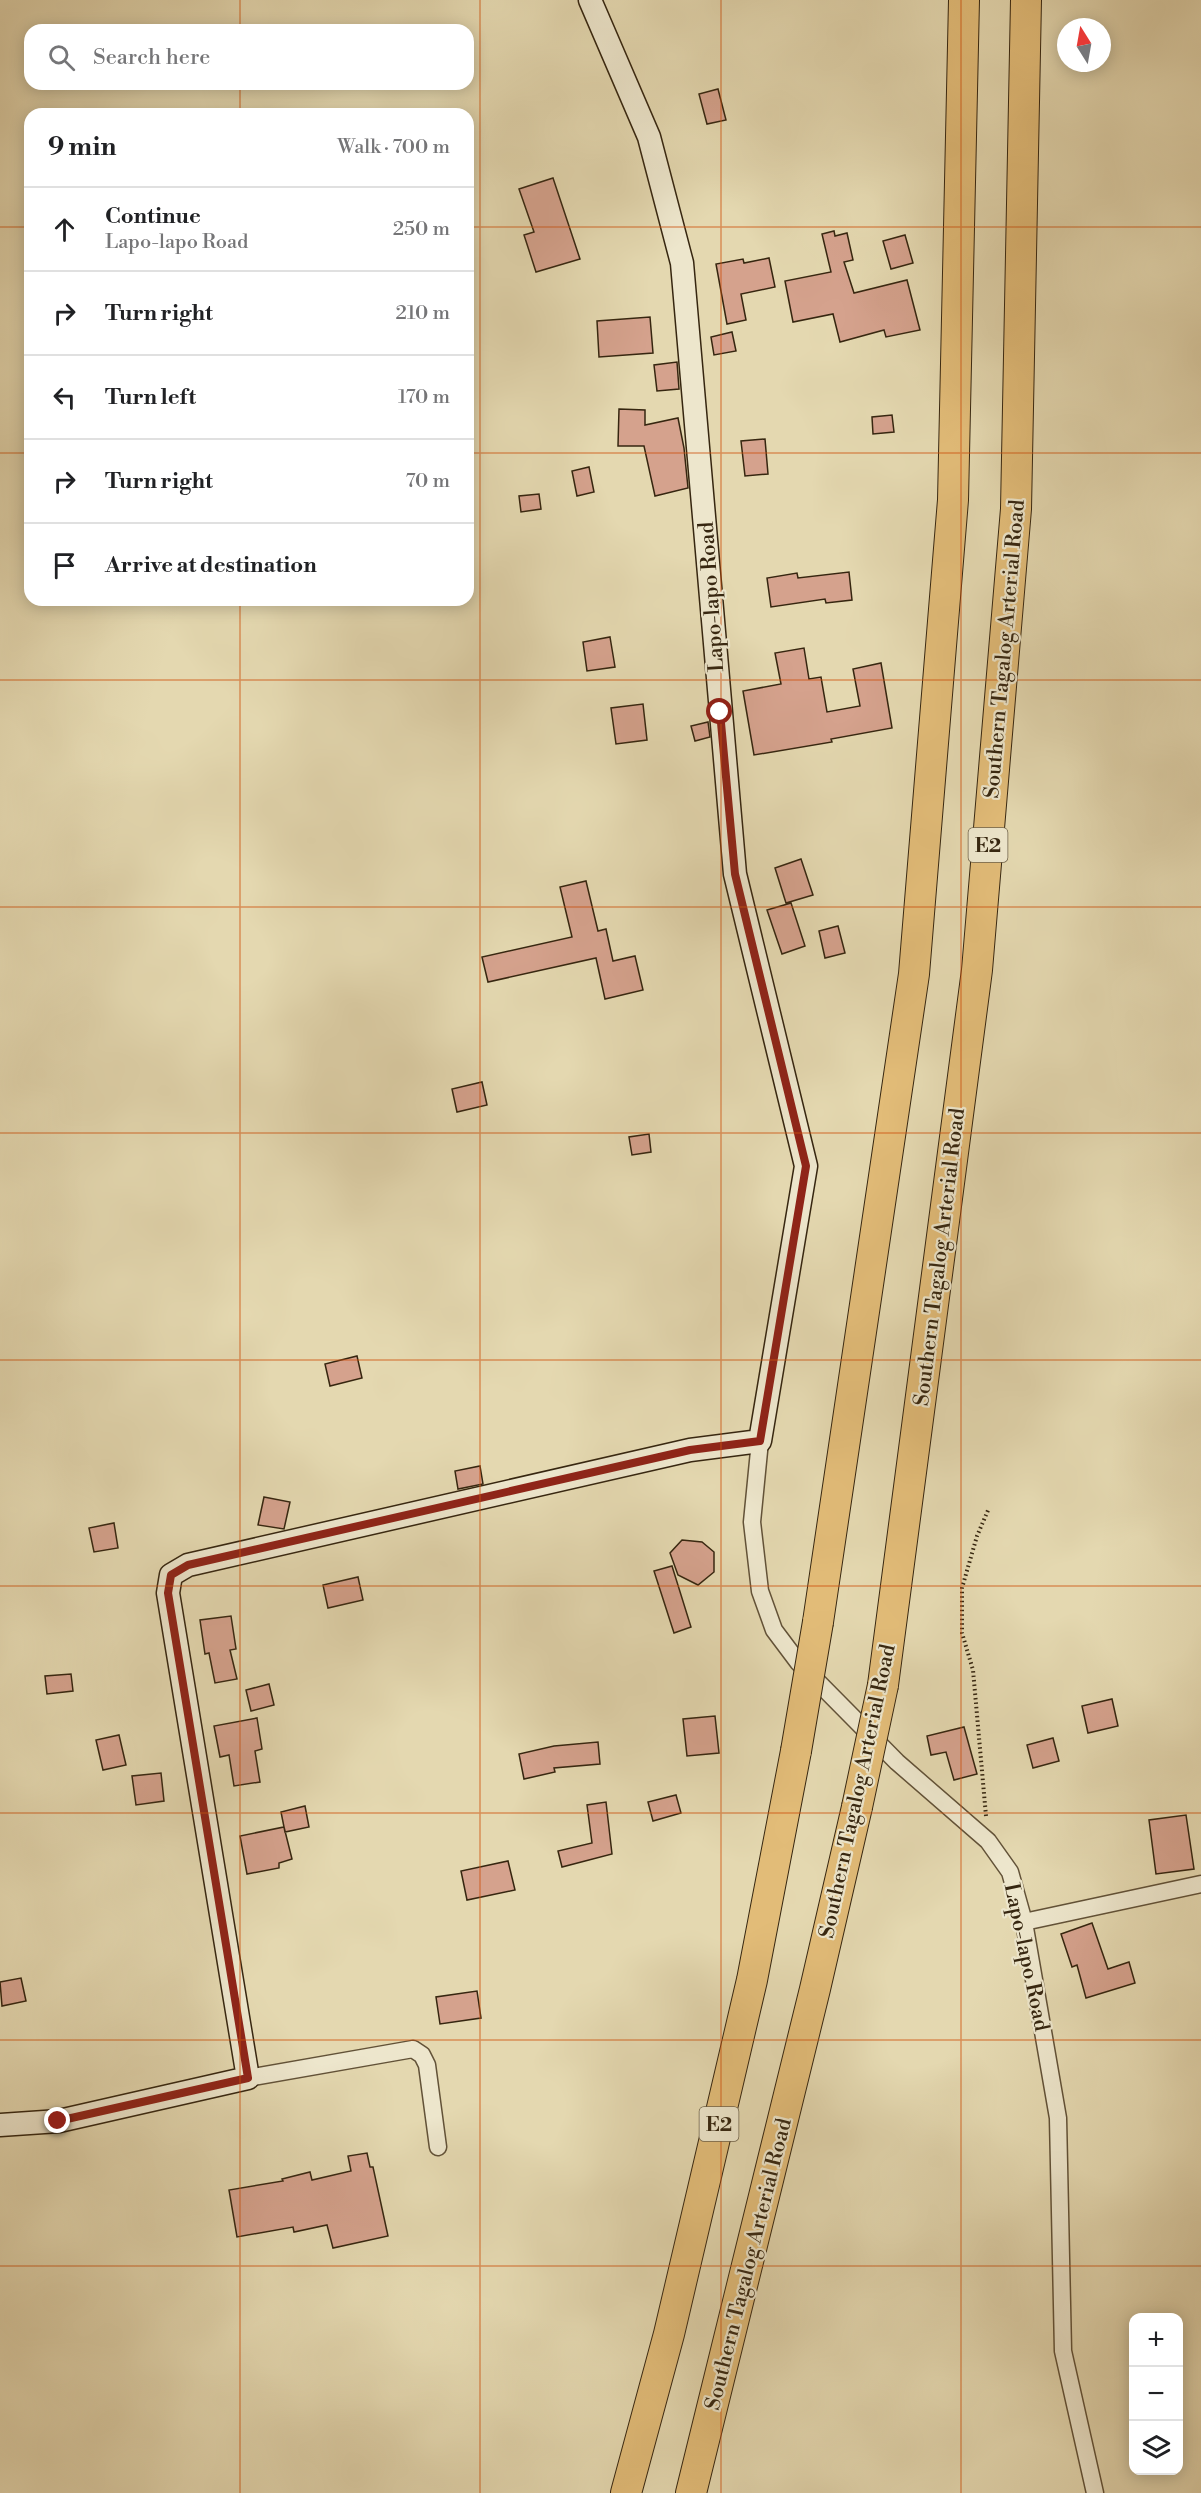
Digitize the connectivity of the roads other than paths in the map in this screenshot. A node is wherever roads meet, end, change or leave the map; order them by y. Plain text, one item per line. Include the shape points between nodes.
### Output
1 (590, 0) edge
2 (964, 0) edge
3 (1026, 0) edge
4 (760, 1441) junction
5 (1201, 1884) edge
6 (1024, 1922) junction
7 (248, 2078) junction
8 (0, 2125) edge
9 (438, 2147) dead end
10 (626, 2493) edge
11 (691, 2493) edge
12 (1095, 2493) edge

1 - 4 street, Lapo-lapo Road via 649,137 682,263 735,874 806,1166
2 - 10 highway, E2, bridge via 953,500 914,974 796,1751 752,1980 669,2334
3 - 11 highway, Southern Tagalog Arterial Road / E2, bridge via 1016,509 977,970 883,1685 815,1989
4 - 6 street, Lapo-lapo Road via 753,1522 760,1591 774,1630 798,1662 897,1762 988,1841 1010,1872
4 - 7 street via 667,1455 188,1565 171,1575 168,1593
5 - 6 street
6 - 12 street, Lapo-lapo Road via 1058,2118 1063,2351
7 - 8 street via 58,2121
7 - 9 street via 413,2049 428,2065

